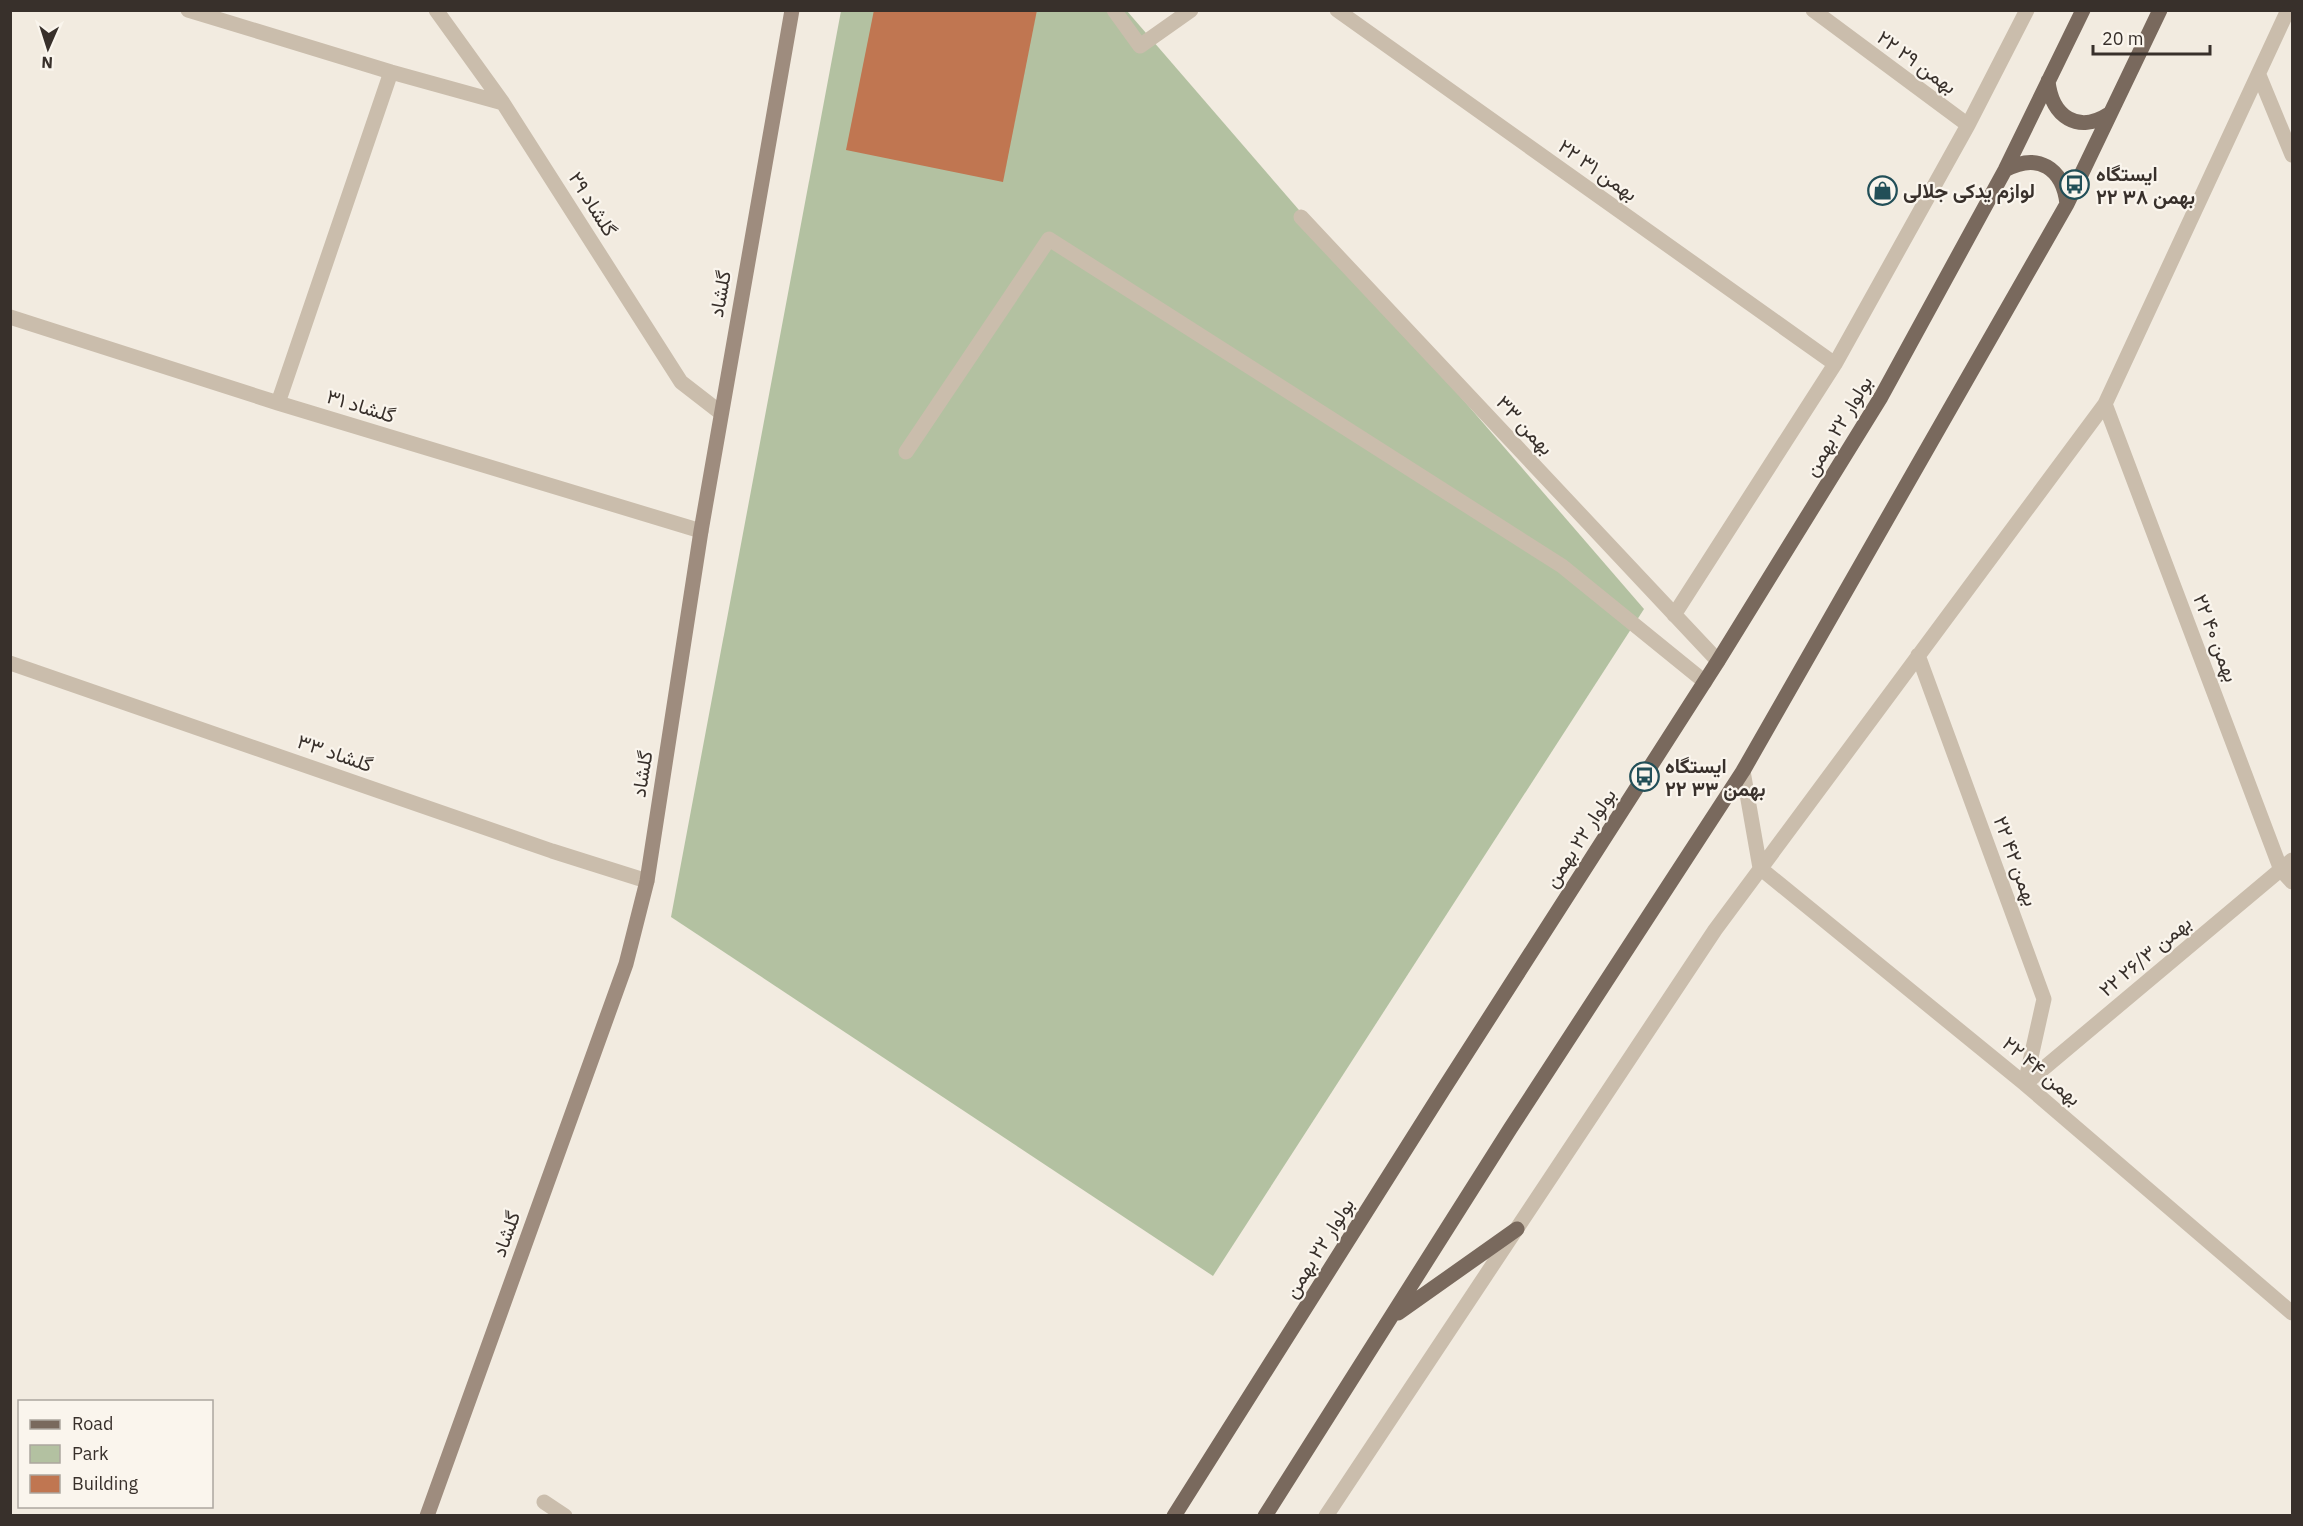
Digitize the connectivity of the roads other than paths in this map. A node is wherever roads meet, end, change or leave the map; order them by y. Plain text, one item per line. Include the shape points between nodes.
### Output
1 (188, 10) edge
2 (436, 10) edge
3 (792, 10) edge
4 (1114, 10) edge
5 (1191, 10) edge
6 (1337, 10) edge
7 (1813, 10) edge
8 (2027, 10) edge
9 (2083, 10) edge
10 (2160, 10) edge
11 (2288, 10) edge
12 (391, 72) junction
13 (2259, 75) junction
14 (2048, 81) junction
15 (503, 103) junction
16 (2109, 114) junction
17 (1968, 125) junction
18 (2292, 155) edge
19 (2005, 170) junction
20 (2067, 204) junction
21 (1301, 217) dead end
22 (10, 317) edge
23 (1835, 364) junction
24 (278, 403) junction
25 (2105, 404) junction
26 (721, 412) junction
27 (906, 452) dead end
28 (701, 531) junction
29 (1674, 615) junction
30 (1917, 656) junction
31 (1718, 661) junction
32 (10, 663) edge
33 (1705, 682) junction
34 (1743, 771) junction
35 (2287, 865) edge
36 (1760, 868) junction
37 (647, 880) junction
38 (2292, 882) edge
39 (2025, 1084) junction
40 (1517, 1229) junction
41 (2292, 1313) edge
42 (1390, 1318) junction
43 (544, 1502) dead end
44 (427, 1515) edge
45 (565, 1515) edge
46 (1174, 1515) edge
47 (1265, 1515) edge
48 (1326, 1515) edge

1 - 12 street
2 - 15 street, گلشاد ۲۹
3 - 26 street, گلشاد
4 - 5 street via 1140,46
6 - 23 street, ۲۲ بهمن ۳۱
7 - 17 street, ۲۲ بهمن ۲۹
8 - 17 street
9 - 14 main road, بولوار ۲۲ بهمن
10 - 16 main road
11 - 13 street
12 - 15 street
12 - 24 street
13 - 18 street
13 - 25 street
14 - 16 main road via 2056,108 2067,118 2089,123
14 - 19 main road, بولوار ۲۲ بهمن
15 - 26 street, گلشاد ۲۹ via 681,382
16 - 20 main road
17 - 23 street
19 - 20 main road via 2026,162 2048,166 2059,176
19 - 31 main road, بولوار ۲۲ بهمن via 1881,397
20 - 34 main road
21 - 29 street, بهمن ۳۳
22 - 24 street, گلشاد ۳۱
23 - 29 street
24 - 28 street, گلشاد ۳۱
25 - 30 street
25 - 35 street, ۲۲ بهمن ۴۰
26 - 28 street, گلشاد
27 - 33 street via 1049,239 1562,566
28 - 37 street, گلشاد
29 - 31 street, بهمن ۳۳
30 - 36 street
30 - 39 street, ۲۲ بهمن ۴۲ via 2044,999
31 - 33 main road, بولوار ۲۲ بهمن
32 - 37 street, گلشاد ۳۳ via 552,851
33 - 46 main road, بولوار ۲۲ بهمن
34 - 36 street
34 - 42 main road
35 - 38 street, ۲۲ بهمن ۴۰
35 - 39 street, ۲۲ بهمن ۲۶/۳
36 - 39 street, ۲۲ بهمن ۴۴
36 - 40 street
37 - 44 street, گلشاد via 627,964
39 - 41 street, ۲۲ بهمن ۴۴
40 - 42 main road
40 - 48 street
42 - 47 main road
43 - 45 street

